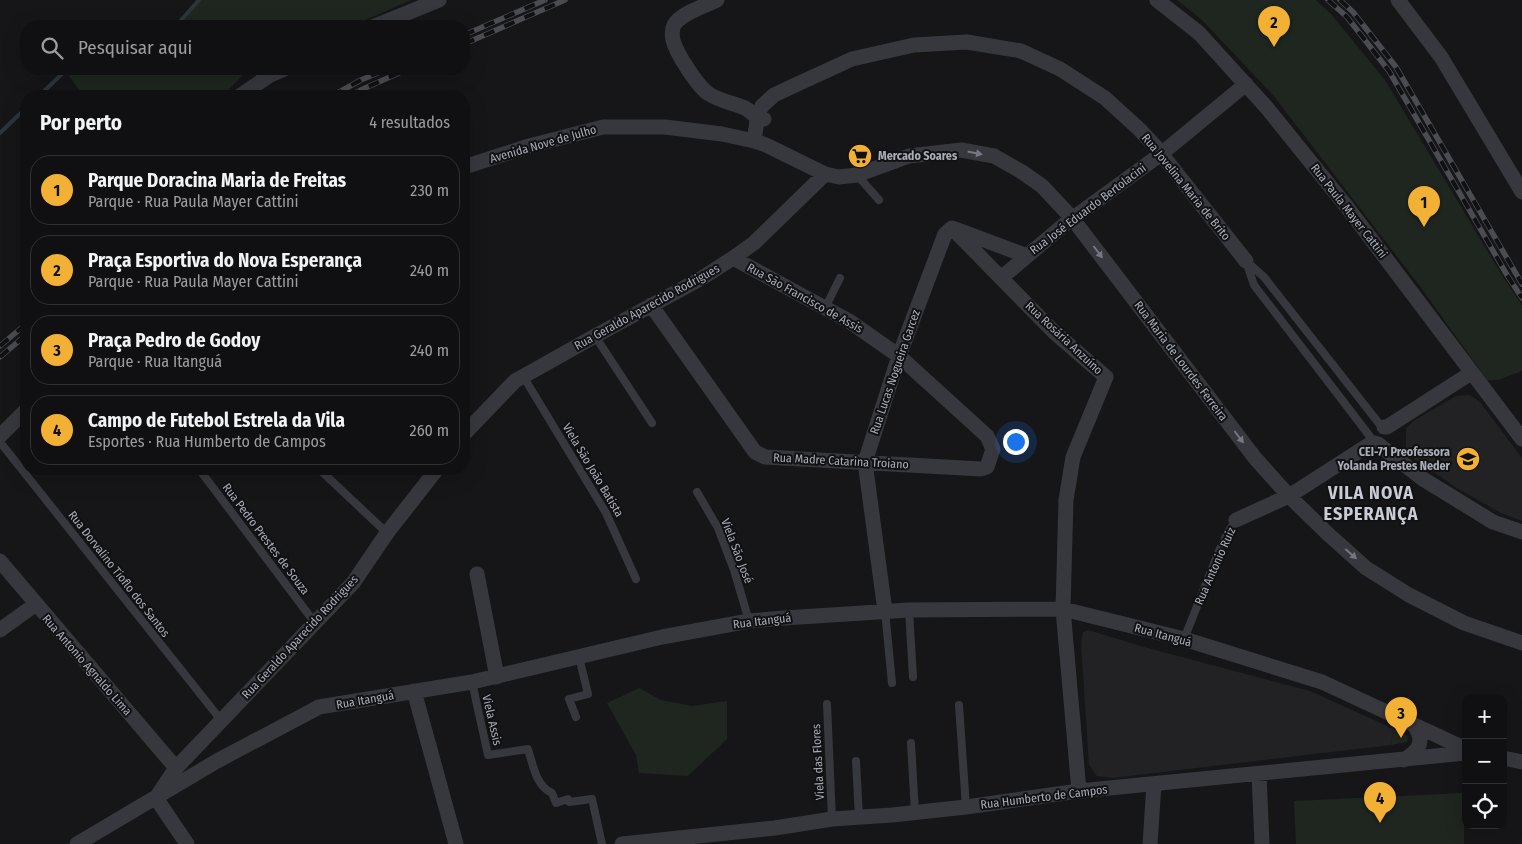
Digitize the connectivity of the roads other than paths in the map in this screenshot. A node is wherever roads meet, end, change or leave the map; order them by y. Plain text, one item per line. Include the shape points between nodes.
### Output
1 (439, 0) edge
2 (717, 0) edge
3 (1157, 0) edge
4 (1398, 0) edge
5 (390, 20) edge
6 (270, 75) edge
7 (1246, 84) junction
8 (791, 87) junction
9 (249, 90) edge
10 (774, 95) junction
11 (730, 102) junction
12 (764, 115) junction
13 (760, 143) junction
14 (1161, 154) junction
15 (470, 165) edge
16 (825, 174) junction
17 (857, 175) junction
18 (1522, 192) edge
19 (879, 200) dead end
20 (1072, 218) junction
21 (952, 228) junction
22 (1026, 256) junction
23 (733, 258) junction
24 (1246, 261) junction
25 (840, 278) dead end
26 (1001, 278) junction
27 (650, 305) junction
28 (825, 308) junction
29 (595, 336) junction
30 (899, 356) junction
31 (1471, 372) junction
32 (523, 376) junction
33 (20, 416) edge
34 (652, 423) dead end
35 (1384, 427) joint
36 (470, 428) edge
37 (0, 436) edge
38 (1522, 440) edge
39 (0, 442) edge
40 (1375, 443) junction
41 (864, 462) junction
42 (20, 467) edge
43 (987, 467) joint
44 (26, 475) edge
45 (204, 475) edge
46 (325, 475) edge
47 (432, 475) edge
48 (697, 492) dead end
49 (1289, 496) junction
50 (1236, 520) joint
51 (1522, 532) edge
52 (387, 533) junction
53 (0, 561) edge
54 (477, 574) dead end
55 (636, 579) dead end
56 (36, 604) junction
57 (1063, 609) junction
58 (909, 610) junction
59 (885, 611) junction
60 (749, 621) junction
61 (315, 623) junction
62 (0, 630) edge
63 (1184, 640) junction
64 (1522, 643) edge
65 (579, 657) junction
66 (497, 677) junction
67 (913, 677) dead end
68 (472, 682) junction
69 (892, 683) dead end
70 (414, 691) junction
71 (826, 704) dead end
72 (959, 705) dead end
73 (576, 717) dead end
74 (221, 720) junction
75 (1414, 726) junction
76 (910, 744) dead end
77 (195, 747) junction
78 (1462, 747) edge
79 (1462, 753) edge
80 (1507, 759) edge
81 (1404, 760) junction
82 (856, 761) dead end
83 (1522, 762) edge
84 (176, 768) junction
85 (205, 768) junction
86 (1259, 774) junction
87 (1154, 784) junction
88 (1079, 791) junction
89 (156, 798) junction
90 (966, 807) junction
91 (915, 813) junction
92 (859, 817) junction
93 (832, 819) junction
94 (692, 841) edge
95 (78, 844) edge
96 (187, 844) edge
97 (456, 844) edge
98 (602, 844) edge
99 (622, 844) edge
100 (1150, 844) edge
101 (1262, 844) edge

1 - 5 street
2 - 11 street via 677,21 673,27 673,41 699,85 720,100
3 - 7 street, Rua Paula Mayer Cattini via 1198,33
4 - 18 street via 1441,57
6 - 9 street
7 - 14 street, Rua José Eduardo Bertolacini
7 - 31 street, Rua Paula Mayer Cattini via 1347,207
8 - 10 street, Rua Jovelina Maria de Brito
8 - 12 street, Rua Jovelina Maria de Brito
8 - 14 street, Rua Jovelina Maria de Brito via 852,59 914,45 967,42 1021,51 1060,69 1105,98
10 - 11 street via 752,103
10 - 12 street, Rua Jovelina Maria de Brito via 762,106
11 - 12 street
12 - 13 street, Rua Jovelina Maria de Brito
13 - 15 street, Avenida Nove de Julho via 722,134 665,127 603,127
13 - 16 street, Avenida Nove de Julho
14 - 20 street, Rua José Eduardo Bertolacini
14 - 24 street, Rua Jovelina Maria de Brito
16 - 17 street, Rua Maria de Lourdes Ferreira
16 - 23 street, Rua Geraldo Aparecido Rodrigues
17 - 19 lane
17 -> 20 street, Rua Maria de Lourdes Ferreira via 909,156 961,150 994,156 1042,186
20 - 22 street, Rua José Eduardo Bertolacini
20 -> 49 street, Rua Maria de Lourdes Ferreira via 1255,458
21 - 22 street
21 - 26 street, Rua Rosária Anzuíno
21 - 30 street, Rua Lucas Nogueira Garcez via 945,234
22 - 26 street, Rua José Eduardo Bertolacini
23 - 27 street, Rua Geraldo Aparecido Rodrigues
23 - 28 street, Rua São Francisco de Assis
24 - 35 lane, Rua Jovelina Maria de Brito via 1264,277
24 - 40 lane, Rua Jovelina Maria de Brito via 1254,285
25 - 28 lane
26 - 57 street, Rua Rosária Anzuíno via 1054,332 1106,377 1073,456 1066,500
27 - 29 street, Rua Geraldo Aparecido Rodrigues
27 - 41 street, Rua Madre Catarina Troiano via 755,452 765,457
28 - 30 street, Rua São Francisco de Assis
29 - 32 street, Rua Geraldo Aparecido Rodrigues
29 - 34 lane
30 - 41 street, Rua Lucas Nogueira Garcez
30 - 43 street, Rua São Francisco de Assis via 987,436 993,449
31 - 35 street
31 - 38 street, Rua Paula Mayer Cattini
32 - 36 street, Rua Geraldo Aparecido Rodrigues
32 - 55 lane, Viela São João Batista via 606,513
33 - 37 street
39 - 42 lane, Rua Dorvalino Tioflo dos Santos
40 - 49 street, Rua Antonio Ruiz
40 - 51 street, Rua Jovelina Maria de Brito via 1423,479 1493,522
41 - 43 street, Rua Madre Catarina Troiano
41 - 59 street, Rua Lucas Nogueira Garcez
44 - 74 lane, Rua Dorvalino Tioflo dos Santos
45 - 61 lane, Rua Pedro Prestes de Souza
46 - 52 lane
47 - 52 street, Rua Geraldo Aparecido Rodrigues
48 - 60 lane, Viela São José via 718,528
49 - 50 street, Rua Antonio Ruiz
49 -> 64 street, Rua Maria de Lourdes Ferreira via 1366,568 1402,591 1464,623
50 - 63 lane, Rua Antonio Ruiz via 1222,544
52 - 61 street, Rua Geraldo Aparecido Rodrigues via 353,583
53 - 56 street, Rua Antonio Agnaldo Lima
54 - 66 street
56 - 62 street
56 - 84 street, Rua Antonio Agnaldo Lima
57 - 58 street, Rua Itanguá
57 - 63 street, Rua Itanguá
57 - 88 street
58 - 59 street, Rua Itanguá
58 - 67 lane
59 - 60 street, Rua Itanguá
59 - 69 lane
60 - 65 street, Rua Itanguá
61 - 74 street, Rua Geraldo Aparecido Rodrigues
63 - 75 street, Rua Itanguá via 1322,682
65 - 66 street, Rua Itanguá
65 - 73 lane via 588,694 570,699
66 - 68 street, Rua Itanguá
68 - 70 street, Rua Itanguá
68 - 98 lane, Viela Assis via 488,755 528,749 539,782 552,793 556,802 592,798
70 - 85 street, Rua Itanguá via 319,708
70 - 97 street
71 - 93 lane, Viela das Flores
72 - 90 lane
74 - 77 street, Rua Geraldo Aparecido Rodrigues
75 - 78 street, Rua Itanguá
75 - 81 street via 1420,736 1418,748
76 - 91 lane
77 - 84 street, Rua Geraldo Aparecido Rodrigues
77 - 85 street via 192,762
79 - 81 street, Rua Humberto de Campos
80 - 83 street
81 - 86 street, Rua Humberto de Campos
82 - 92 lane
84 - 89 street, Rua Geraldo Aparecido Rodrigues
85 - 89 street, Rua Itanguá
86 - 87 street, Rua Humberto de Campos
86 - 101 street
87 - 88 street, Rua Humberto de Campos
87 - 100 street
88 - 90 street, Rua Humberto de Campos
89 - 95 street, Rua Itanguá
89 - 96 street
90 - 91 street, Rua Humberto de Campos
91 - 92 street, Rua Humberto de Campos
92 - 93 street, Rua Humberto de Campos
93 - 94 street, Rua Humberto de Campos
94 - 99 street, Rua Humberto de Campos

